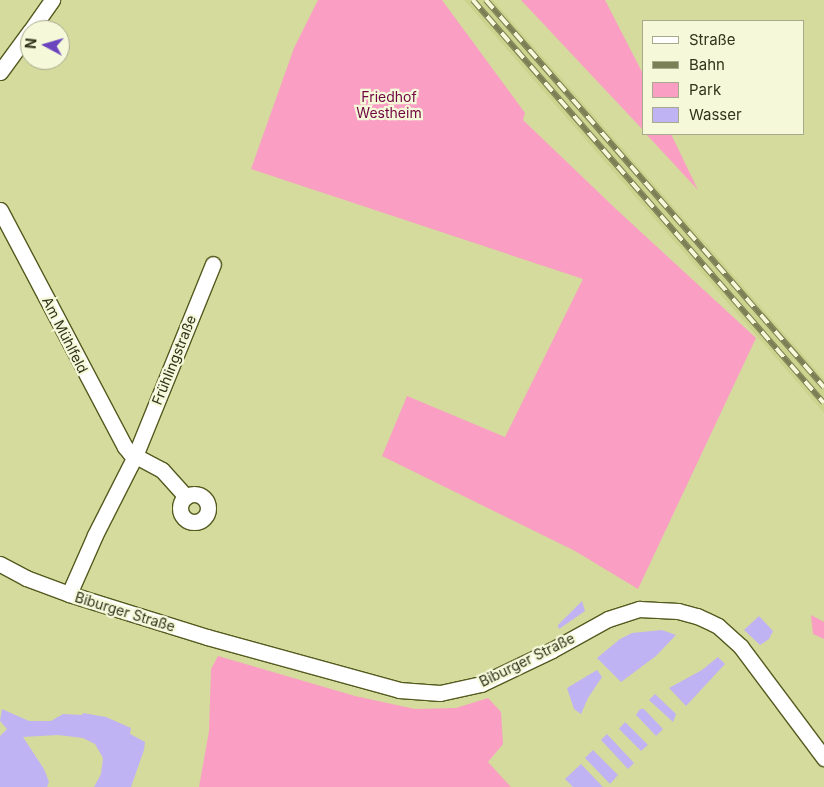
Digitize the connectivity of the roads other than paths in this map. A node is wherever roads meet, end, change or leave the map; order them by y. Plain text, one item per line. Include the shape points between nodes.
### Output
1 (52, 0) edge
2 (37, 20) edge
3 (20, 44) edge
4 (0, 72) edge
5 (0, 210) edge
6 (213, 264) dead end
7 (135, 456) junction
8 (186, 497) dead end
9 (0, 564) edge
10 (69, 594) junction
11 (824, 758) edge

1 - 2 street
3 - 4 street
5 - 7 street, Am Mühlfeld via 120,439
6 - 7 street, Frühlingstraße
7 - 8 street via 162,470
7 - 10 street, Frühlingstraße
9 - 10 street, Biburger Straße
10 - 11 street, Biburger Straße via 352,678 399,690 440,693 481,684 608,619 639,609 678,611 718,626 741,647

